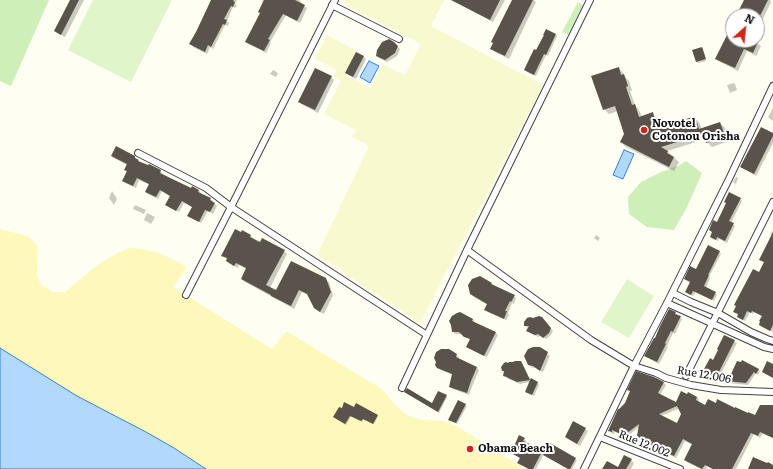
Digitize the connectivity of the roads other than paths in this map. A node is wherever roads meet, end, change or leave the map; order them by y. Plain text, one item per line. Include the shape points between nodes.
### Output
1 (590, 0) edge
2 (333, 3) edge
3 (400, 39) dead end
4 (773, 86) edge
5 (138, 153) dead end
6 (773, 202) edge
7 (231, 207) junction
8 (467, 250) junction
9 (672, 293) junction
10 (186, 294) dead end
11 (667, 303) junction
12 (718, 313) junction
13 (712, 324) junction
14 (427, 335) junction
15 (773, 341) edge
16 (773, 349) edge
17 (634, 366) junction
18 (686, 376) dead end
19 (402, 388) dead end
20 (773, 392) edge
21 (600, 437) junction
22 (584, 469) edge
23 (680, 469) edge

1 - 8 street
2 - 3 street
2 - 7 street
4 - 9 street
5 - 7 street via 206,188
6 - 12 street
7 - 10 street
7 - 14 street
8 - 14 street
8 - 17 street, Rue 12.006 via 591,340
9 - 11 street
9 - 12 street
11 - 13 street
11 - 17 street
12 - 13 street
12 - 15 street
13 - 16 street
13 - 18 street
14 - 19 street
17 - 20 street, Rue 12.006 via 691,385 721,390
17 - 21 street
21 - 22 street
21 - 23 street, Rue 12.002

